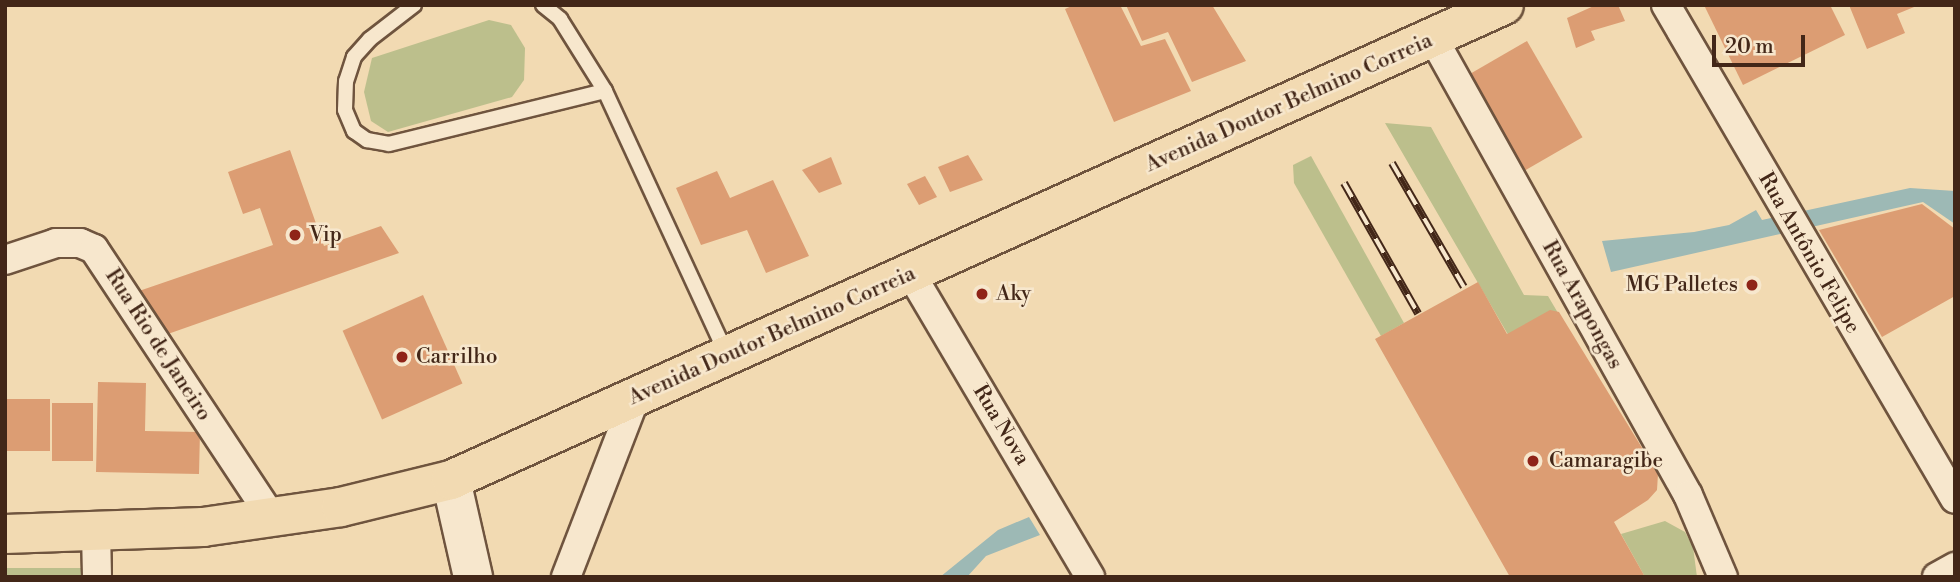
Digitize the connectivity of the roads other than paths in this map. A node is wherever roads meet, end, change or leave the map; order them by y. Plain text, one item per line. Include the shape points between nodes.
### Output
1 (414, 5) edge
2 (543, 5) edge
3 (1504, 5) edge
4 (1666, 5) edge
5 (1433, 37) junction
6 (605, 91) junction
7 (5, 260) edge
8 (911, 274) junction
9 (728, 356) junction
10 (635, 398) junction
11 (451, 481) junction
12 (1955, 499) edge
13 (272, 518) junction
14 (96, 532) junction
15 (5, 534) edge
16 (1955, 567) edge
17 (97, 577) edge
18 (473, 577) edge
19 (566, 577) edge
20 (1090, 577) edge
21 (1723, 577) edge
22 (1937, 577) edge

1 - 6 lane via 370,38 354,57 346,81 345,110 354,131 367,140 389,144
2 - 6 lane via 560,19
3 - 5 main road, Avenida Doutor Belmino Correia
4 - 12 street, Rua Antônio Felipe
5 - 8 main road, Avenida Doutor Belmino Correia
5 - 21 street, Rua Arapongas via 1688,495
6 - 9 lane
7 - 13 street, Rua Rio de Janeiro via 56,243 94,248
8 - 9 main road, Avenida Doutor Belmino Correia
8 - 20 street, Rua Nova
9 - 10 main road, Avenida Doutor Belmino Correia
10 - 11 main road, Avenida Doutor Belmino Correia
10 - 19 street
11 - 13 main road, Avenida Doutor Belmino Correia via 372,501
11 - 18 street
13 - 14 main road, Avenida Doutor Belmino Correia
14 - 15 main road, Avenida Doutor Belmino Correia
14 - 17 street
16 - 22 street

